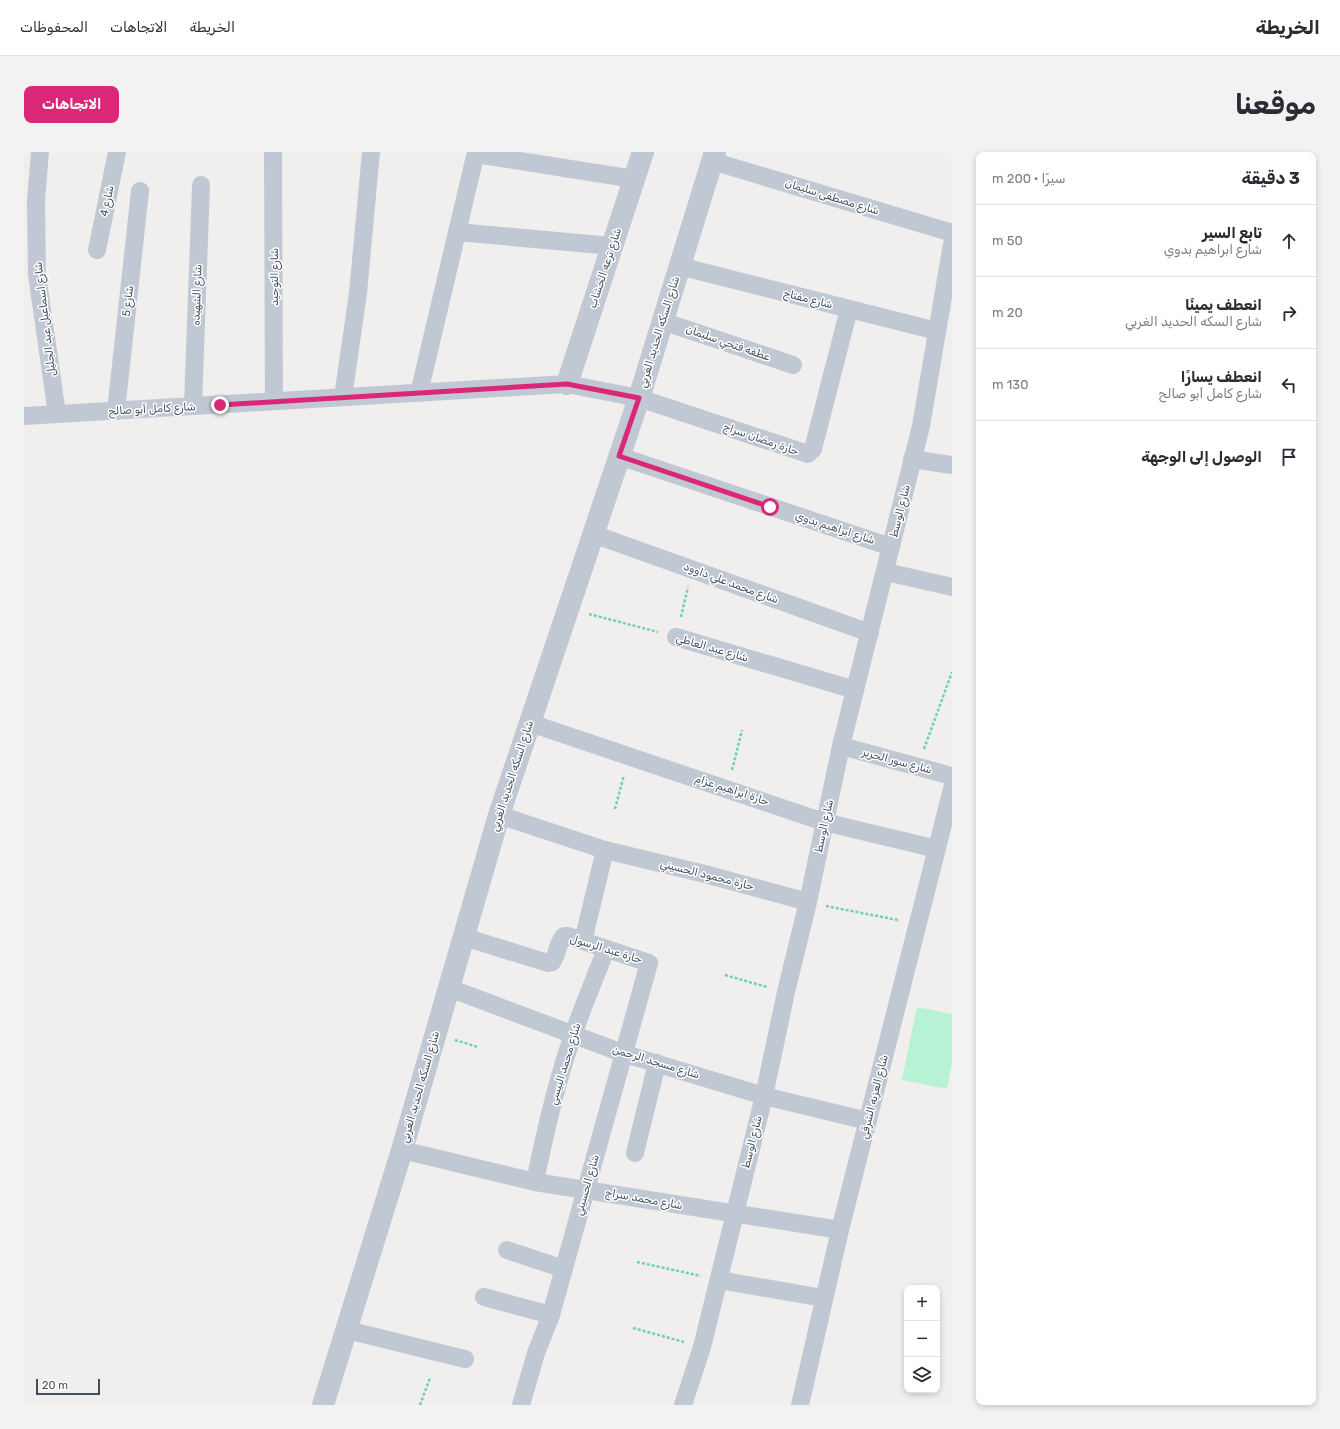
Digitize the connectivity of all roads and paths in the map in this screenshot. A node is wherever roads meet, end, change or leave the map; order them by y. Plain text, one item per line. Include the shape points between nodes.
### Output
1 (40, 152) edge
2 (117, 152) edge
3 (273, 152) edge
4 (371, 152) edge
5 (643, 152) edge
6 (476, 153) edge
7 (713, 156) edge
8 (634, 179) junction
9 (201, 185) dead end
10 (140, 191) dead end
11 (457, 232) junction
12 (952, 233) edge
13 (952, 244) edge
14 (612, 246) junction
15 (97, 250) dead end
16 (679, 266) junction
17 (948, 291) edge
18 (849, 309) junction
19 (662, 321) junction
20 (937, 331) junction
21 (793, 365) dead end
22 (567, 384) junction
23 (419, 393) junction
24 (343, 397) junction
25 (639, 398) junction
26 (274, 401) junction
27 (193, 406) junction
28 (116, 411) junction
29 (57, 414) junction
30 (24, 416) edge
31 (619, 456) junction
32 (912, 459) junction
33 (952, 465) edge
34 (593, 534) junction
35 (891, 547) junction
36 (692, 569) junction
37 (886, 572) junction
38 (952, 587) edge
39 (568, 609) junction
40 (870, 633) junction
41 (676, 637) junction
42 (952, 672) edge
43 (855, 690) junction
44 (530, 723) junction
45 (742, 730) dead end
46 (841, 746) junction
47 (628, 757) junction
48 (917, 766) junction
49 (952, 776) edge
50 (727, 788) junction
51 (952, 789) edge
52 (615, 809) dead end
53 (499, 815) junction
54 (824, 822) junction
55 (937, 849) junction
56 (605, 850) junction
57 (808, 902) junction
58 (918, 924) junction
59 (464, 937) junction
60 (583, 941) junction
61 (606, 949) junction
62 (649, 963) joint
63 (725, 975) dead end
64 (449, 988) junction
65 (786, 992) junction
66 (573, 1035) junction
67 (625, 1054) junction
68 (657, 1063) junction
69 (764, 1096) junction
70 (868, 1121) junction
71 (402, 1150) junction
72 (636, 1153) dead end
73 (535, 1182) junction
74 (585, 1189) junction
75 (734, 1214) junction
76 (840, 1230) junction
77 (507, 1250) dead end
78 (637, 1262) dead end
79 (564, 1269) junction
80 (719, 1280) junction
81 (484, 1296) dead end
82 (823, 1298) junction
83 (551, 1316) junction
84 (632, 1328) dead end
85 (346, 1330) junction
86 (702, 1347) junction
87 (465, 1359) dead end
88 (430, 1378) dead end
89 (323, 1405) edge
90 (420, 1405) edge
91 (521, 1405) edge
92 (683, 1405) edge
93 (800, 1405) edge

1 - 29 street, شارع اسماعيل عبد الجليل via 36,201 37,276
2 - 15 street, شارع 4
3 - 26 street, شارع التوحيد
4 - 24 street via 358,293
5 - 8 street, شارع ترعه الخشاب
6 - 8 street
6 - 11 street
7 - 12 street, شارع مصطفى سليمان
7 - 16 street, شارع السكه الحديد الغربي
8 - 14 street, شارع ترعه الخشاب
9 - 27 street, شارع الشهيده
10 - 28 street, شارع 5
11 - 14 street
11 - 23 street
13 - 17 street, شارع الوسط
14 - 22 street, شارع ترعه الخشاب
16 - 18 street, شارع مفتاح
16 - 19 street, شارع السكه الحديد الغربي
17 - 20 street, شارع الوسط
18 - 20 street, شارع مفتاح
18 - 25 street, حارة رمضان سراج via 813,449 808,454
19 - 21 street, عطفه فتحي سليمان
19 - 25 street, شارع السكه الحديد الغربي
20 - 32 street, شارع الوسط via 921,426
22 - 23 street, شارع كامل أبو صالح
22 - 25 street, شارع كامل أبو صالح
23 - 24 street, شارع كامل أبو صالح
24 - 26 street, شارع كامل أبو صالح
25 - 31 street, شارع السكه الحديد الغربي
26 - 27 street, شارع كامل أبو صالح
27 - 28 street, شارع كامل أبو صالح
28 - 29 street, شارع كامل أبو صالح
29 - 30 street, شارع كامل أبو صالح
31 - 34 street, شارع السكه الحديد الغربي
31 - 35 street, شارع ابراهيم بدوي
32 - 33 street
32 - 35 street, شارع الوسط
34 - 36 street, شارع محمد علي داوود
34 - 39 street, شارع السكه الحديد الغربي
35 - 37 street, شارع الوسط
36 - 40 street, شارع محمد علي داوود
36 - 41 path
37 - 38 street
37 - 40 street, شارع الوسط
39 - 41 path, شارع عبد العاطي
39 - 44 street, شارع السكه الحديد الغربي
40 - 43 street, شارع الوسط
41 - 43 street, شارع عبد العاطي
42 - 48 path
43 - 46 street, شارع الوسط
44 - 47 street, حارة ابراهيم عزام
44 - 53 street, شارع السكه الحديد الغربي
45 - 50 path
46 - 48 street, شارع سور الحرير
46 - 54 street, شارع الوسط
47 - 50 street, حارة ابراهيم عزام
47 - 52 path
48 - 49 street, شارع سور الحرير
50 - 54 street, حارة ابراهيم عزام
51 - 55 street, شارع العزبه الشرقي
53 - 56 street, حارة محمود الحسيني
53 - 59 street, شارع السكه الحديد الغربي
54 - 55 street, حارة ابراهيم عزام
54 - 57 street, شارع الوسط
55 - 58 street, شارع العزبه الشرقي
56 - 57 street, حارة محمود الحسيني
56 - 60 street
57 - 58 path
57 - 65 street, شارع الوسط
58 - 70 street, شارع العزبه الشرقي
59 - 60 street, حارة عبد الرسول via 548,963 555,958 560,940 564,936
59 - 64 street, شارع السكه الحديد الغربي
60 - 61 street, حارة عبد الرسول
61 - 62 street, حارة عبد الرسول
61 - 66 street, شارع محمد البيسي
62 - 67 street, شارع الحسيني
63 - 65 path
64 - 66 street, شارع مسجد الرحمن
64 - 71 street, شارع السكه الحديد الغربي
65 - 69 street, شارع الوسط
66 - 67 street, شارع مسجد الرحمن
66 - 73 street, شارع محمد البيسي via 546,1129
67 - 68 street, شارع مسجد الرحمن
67 - 74 street, شارع الحسيني
68 - 69 street, شارع مسجد الرحمن
68 - 72 street
69 - 70 street, شارع مسجد الرحمن
69 - 75 street, شارع الوسط
70 - 76 street, شارع العزبه الشرقي
71 - 73 street, شارع محمد سراج
71 - 85 street, شارع السكه الحديد الغربي
73 - 74 street, شارع محمد سراج
74 - 75 street, شارع محمد سراج
74 - 79 street, شارع الحسيني
75 - 76 street, شارع محمد سراج
75 - 80 street, شارع الوسط
76 - 82 street, شارع العزبه الشرقي
77 - 79 street
78 - 80 path
79 - 83 street, شارع الحسيني
80 - 82 street
80 - 86 street, شارع الوسط
81 - 83 street
82 - 93 street, شارع العزبه الشرقي
83 - 91 street, شارع الحسيني via 536,1353
84 - 86 path
85 - 87 street
85 - 89 street, شارع السكه الحديد الغربي
86 - 92 street, شارع الوسط
88 - 90 path

